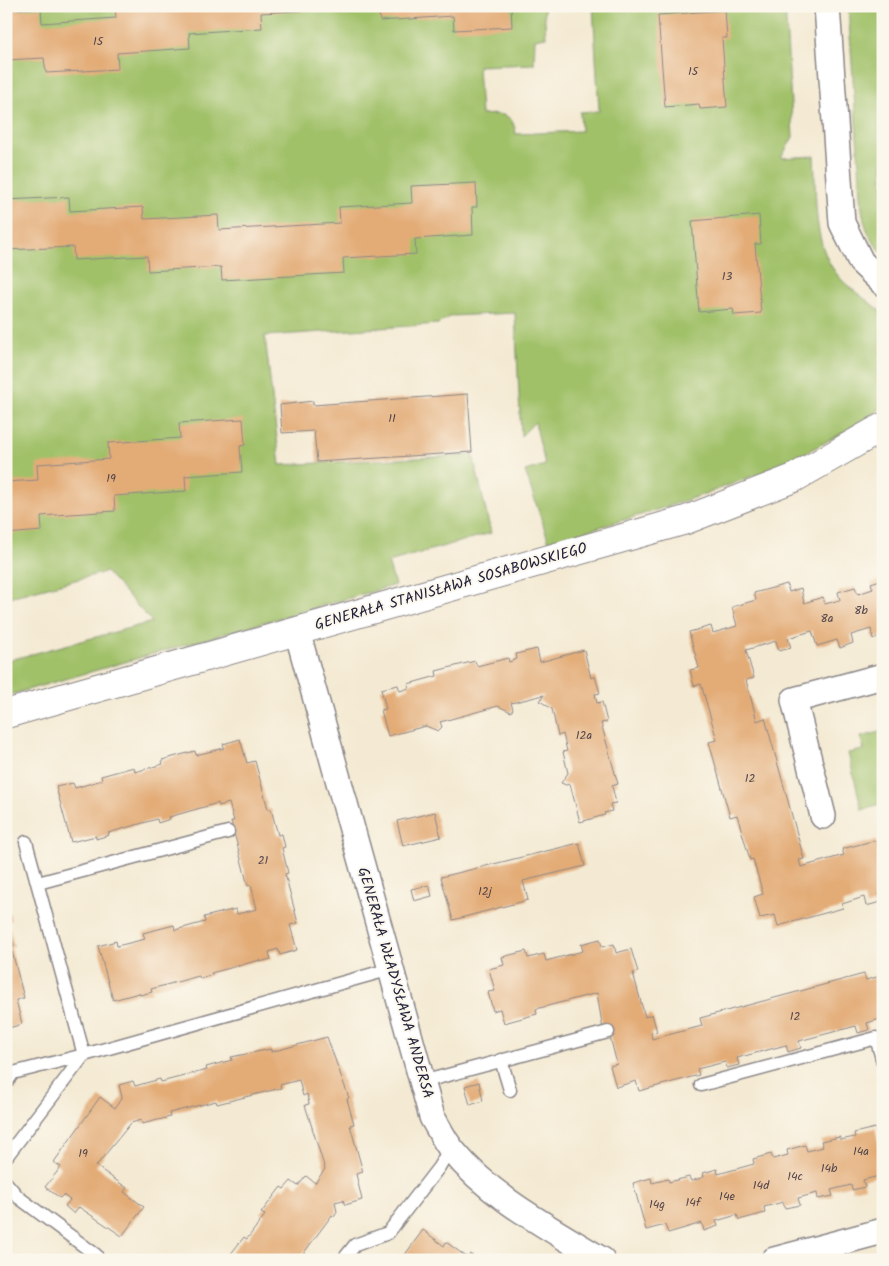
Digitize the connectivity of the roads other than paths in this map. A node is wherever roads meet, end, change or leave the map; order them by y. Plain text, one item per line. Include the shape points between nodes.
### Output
1 (827, 6) edge
2 (883, 282) edge
3 (883, 427) edge
4 (297, 631) junction
5 (883, 676) edge
6 (6, 714) edge
7 (823, 816) dead end
8 (228, 832) dead end
9 (26, 842) dead end
10 (38, 883) junction
11 (391, 970) junction
12 (608, 1032) dead end
13 (84, 1055) junction
14 (501, 1060) junction
15 (883, 1062) edge
16 (422, 1082) junction
17 (6, 1083) edge
18 (701, 1085) dead end
19 (510, 1090) dead end
20 (450, 1148) junction
21 (6, 1157) edge
22 (6, 1183) edge
23 (883, 1231) edge
24 (96, 1256) dead end
25 (343, 1260) edge
26 (602, 1260) edge
27 (774, 1260) edge

1 - 2 street via 842,223 861,262
3 - 4 street, GENERAŁA STANISŁAWA SOSABOWSKIEGO via 794,478 686,520
4 - 6 street, GENERAŁA STANISŁAWA SOSABOWSKIEGO
4 - 11 street, GENERAŁA WŁADYSŁAWA ANDERSA
5 - 7 street via 794,700
8 - 10 lane
9 - 10 lane
10 - 13 lane
11 - 13 lane
11 - 16 street, GENERAŁA WŁADYSŁAWA ANDERSA
12 - 14 lane
13 - 17 lane via 13,1074
13 - 21 lane
14 - 16 lane
14 - 19 lane
15 - 18 lane via 876,1038
16 - 20 street, GENERAŁA WŁADYSŁAWA ANDERSA via 432,1117
20 - 25 lane via 388,1233 355,1245
20 - 26 street, GENERAŁA WŁADYSŁAWA ANDERSA via 489,1187
22 - 24 lane via 18,1197
23 - 27 street

